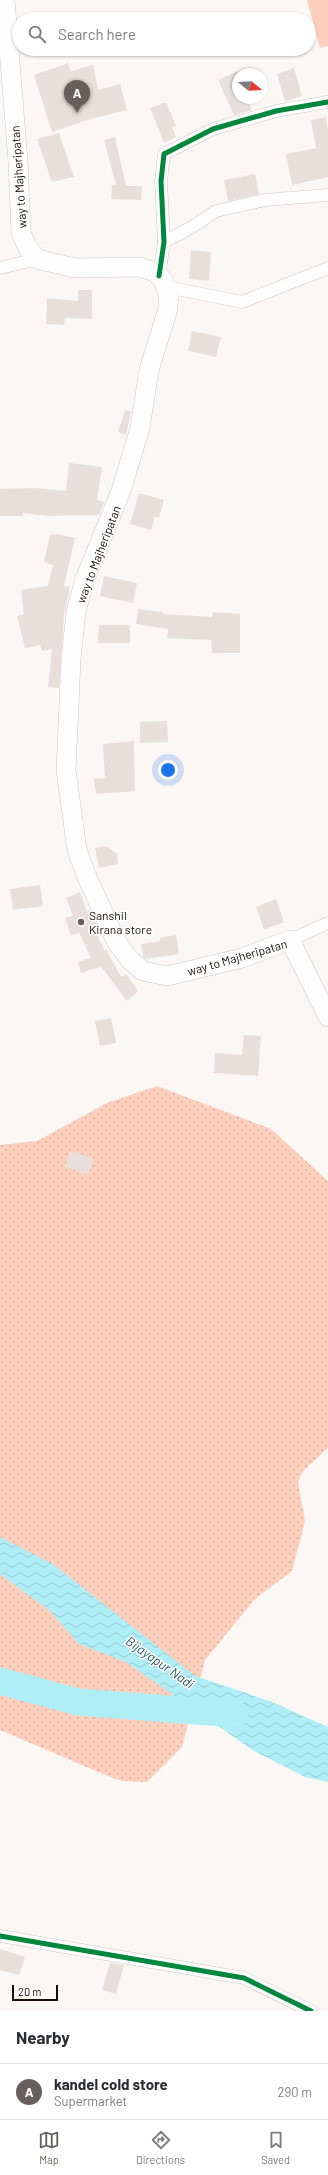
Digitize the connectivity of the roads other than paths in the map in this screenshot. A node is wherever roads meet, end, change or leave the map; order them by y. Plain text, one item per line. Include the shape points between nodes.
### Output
1 (5, 0) edge
2 (328, 102) edge
3 (328, 195) edge
4 (164, 242) junction
5 (37, 259) junction
6 (0, 268) edge
7 (328, 268) edge
8 (163, 282) junction
9 (328, 923) edge
10 (290, 940) junction
11 (328, 1017) edge
12 (0, 1936) edge
13 (310, 2011) edge

1 - 5 main road, way to Majheripatan via 21,233
2 - 4 street via 276,111 214,129 164,154 161,181
3 - 4 street via 265,200 216,210
4 - 8 street
5 - 6 street
5 - 8 main road via 75,268 140,267 155,272
7 - 8 street via 242,302
8 - 10 main road, way to Majheripatan via 169,297 167,312 149,370 140,428 121,491 85,579 76,612 71,659 66,770 77,850 116,941 130,960 143,971 167,976 242,958
9 - 10 street
10 - 11 main road, way to Majheripatan
12 - 13 street via 244,1978

